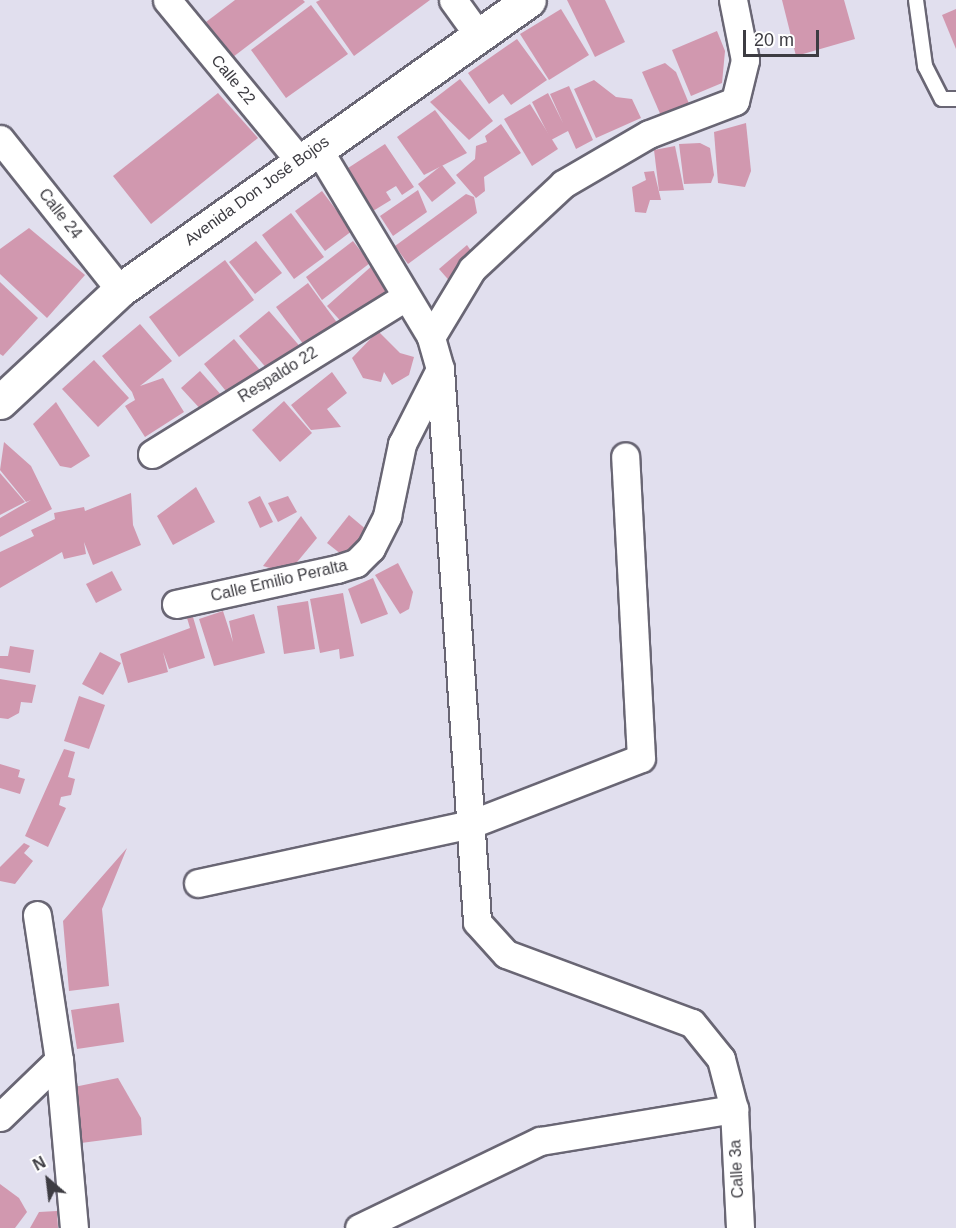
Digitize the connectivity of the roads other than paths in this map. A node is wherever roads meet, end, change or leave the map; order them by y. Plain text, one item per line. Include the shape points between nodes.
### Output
1 (167, 0) edge
2 (453, 0) edge
3 (529, 0) edge
4 (733, 0) edge
5 (916, 0) edge
6 (479, 36) junction
7 (956, 99) edge
8 (0, 139) edge
9 (308, 153) junction
10 (120, 290) junction
11 (405, 297) junction
12 (431, 338) junction
13 (440, 369) junction
14 (0, 402) edge
15 (152, 454) dead end
16 (625, 456) dead end
17 (176, 604) dead end
18 (471, 824) junction
19 (198, 883) dead end
20 (37, 915) dead end
21 (59, 1060) junction
22 (734, 1109) junction
23 (0, 1117) edge
24 (74, 1228) edge
25 (359, 1228) edge
26 (740, 1228) edge

1 - 9 street, Calle 22
2 - 6 street
3 - 6 street, Avenida Don José Bojos
4 - 12 street via 745,60 735,100 649,134 563,184 472,269
5 - 7 lane via 925,66 942,99
6 - 9 street, Avenida Don José Bojos
8 - 10 street, Calle 24
9 - 10 street, Avenida Don José Bojos
9 - 11 street, Calle 22
10 - 14 street, Avenida Don José Bojos
11 - 12 street, Calle 22
11 - 15 street, Respaldo 22
12 - 13 street
13 - 17 street, Calle Emilio Peralta via 402,444 381,535 356,563
13 - 18 street, Calle 3a
16 - 18 street via 641,758
18 - 19 street
18 - 22 street, Calle 3a via 477,922 506,954 692,1023 721,1059
20 - 21 street
21 - 23 street
21 - 24 street
22 - 25 street via 540,1141
22 - 26 street, Calle 3a

